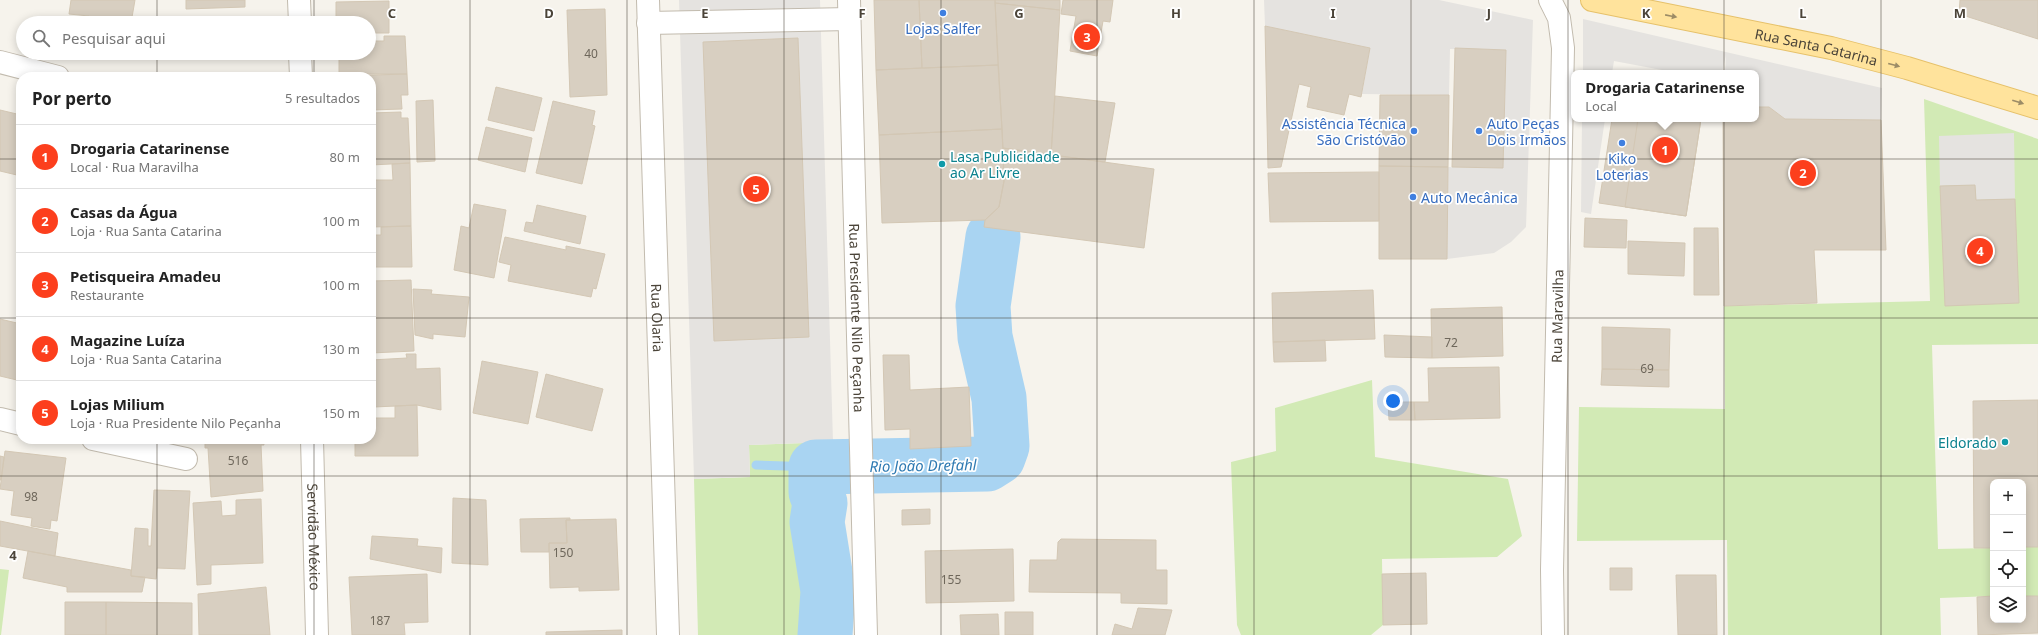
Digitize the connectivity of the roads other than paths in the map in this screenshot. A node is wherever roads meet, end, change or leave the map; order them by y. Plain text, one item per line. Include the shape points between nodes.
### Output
1 (299, 0) edge
2 (648, 0) edge
3 (1550, 0) edge
4 (1592, 0) edge
5 (849, 10) edge
6 (300, 16) edge
7 (648, 23) junction
8 (300, 60) edge
9 (0, 62) edge
10 (39, 72) edge
11 (301, 72) edge
12 (2038, 108) edge
13 (0, 419) edge
14 (16, 423) edge
15 (116, 444) edge
16 (312, 444) edge
17 (186, 459) dead end
18 (318, 635) edge
19 (668, 635) edge
20 (866, 635) edge
21 (1554, 635) edge

1 - 6 street
2 - 7 street, Rua Olaria
3 - 21 street, Rua Maravilha via 1559,18 1563,48 1552,562
4 -> 12 main road, Rua Santa Catarina via 1831,48
5 - 7 street
5 - 20 street, Rua Presidente Nilo Peçanha
7 - 19 street, Rua Olaria
8 - 11 street
9 - 10 street
13 - 14 street
15 - 17 street
16 - 18 street, Servidão México

